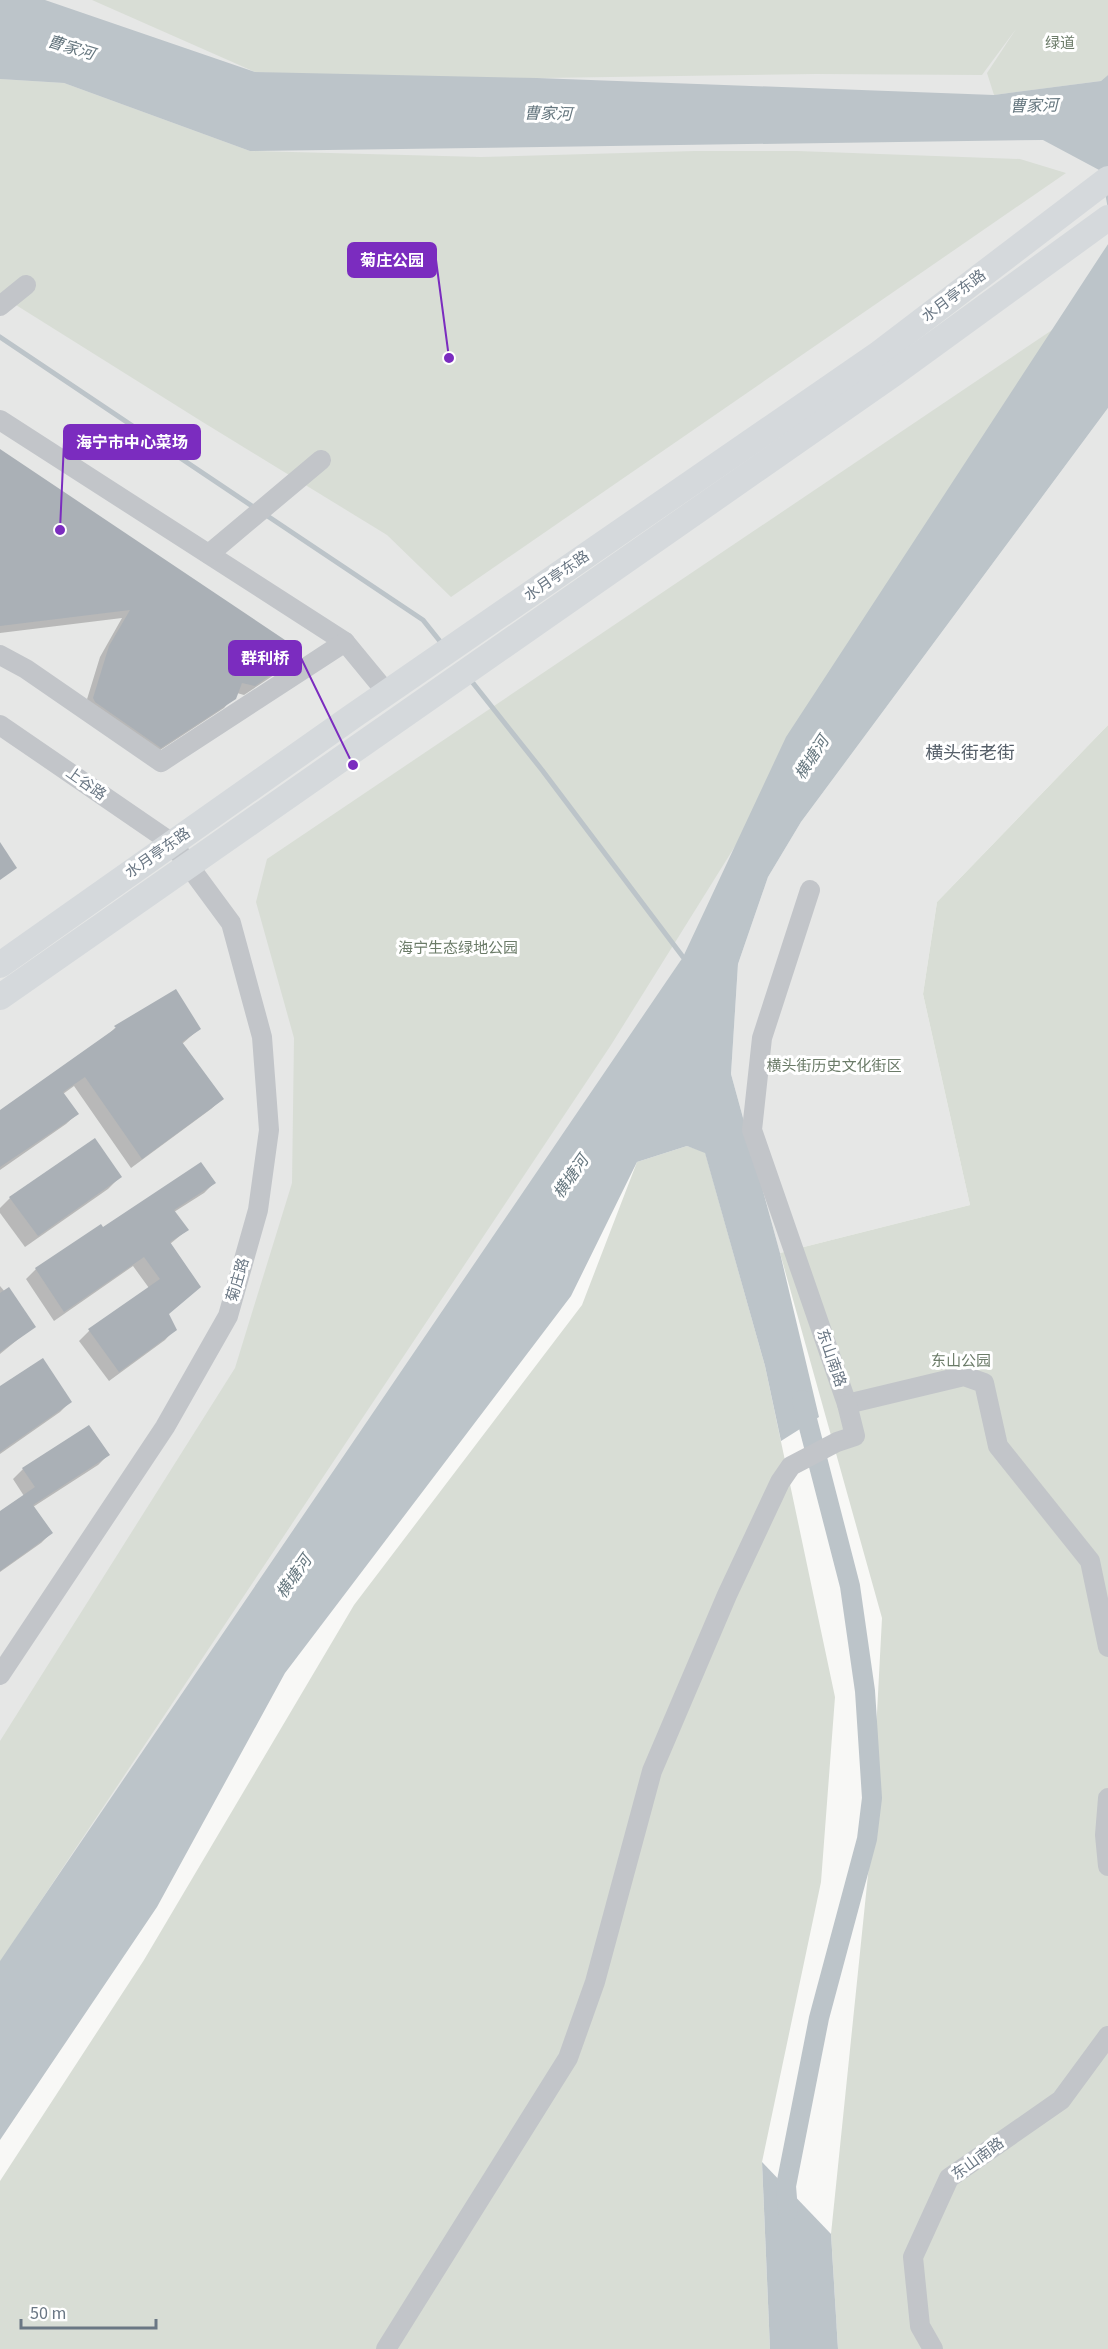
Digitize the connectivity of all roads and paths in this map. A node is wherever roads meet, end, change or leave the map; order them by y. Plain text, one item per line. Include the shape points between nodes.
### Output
1 (1108, 178) edge
2 (1108, 218) edge
3 (26, 285) dead end
4 (0, 306) edge
5 (885, 365) junction
6 (0, 420) edge
7 (321, 460) dead end
8 (209, 554) junction
9 (345, 642) junction
10 (0, 655) edge
11 (387, 693) junction
12 (0, 725) edge
13 (172, 843) junction
14 (188, 865) junction
15 (810, 890) dead end
16 (0, 965) edge
17 (0, 997) edge
18 (847, 1404) junction
19 (1108, 1647) edge
20 (0, 1675) edge
21 (1108, 1798) edge
22 (1108, 1866) edge
23 (1108, 2036) edge
24 (386, 2349) edge
25 (933, 2349) edge

1 - 5 main road, 水月亭东路
2 - 5 main road, 水月亭东路
3 - 4 street
5 - 11 main road, 水月亭东路
5 - 14 main road, 水月亭东路 via 438,692
6 - 8 street
7 - 8 street
8 - 9 street
9 - 10 street via 161,762
9 - 11 street
11 - 13 main road, 水月亭东路
12 - 13 street, 上谷路
13 - 14 street, 菊庄路
13 - 16 main road, 水月亭东路
14 - 17 main road, 水月亭东路
14 - 20 street, 菊庄路 via 231,923 262,1037 269,1130 258,1210 228,1316 165,1427
15 - 18 street, 东山南路 via 762,1038 752,1130
18 - 19 street, 东山南路 via 964,1376 984,1383 998,1446 1090,1561
18 - 24 street via 855,1436 791,1466 727,1595 652,1771 595,1982 568,2058
21 - 22 street
23 - 25 street, 东山南路 via 1061,2100 948,2178 913,2256 920,2326

